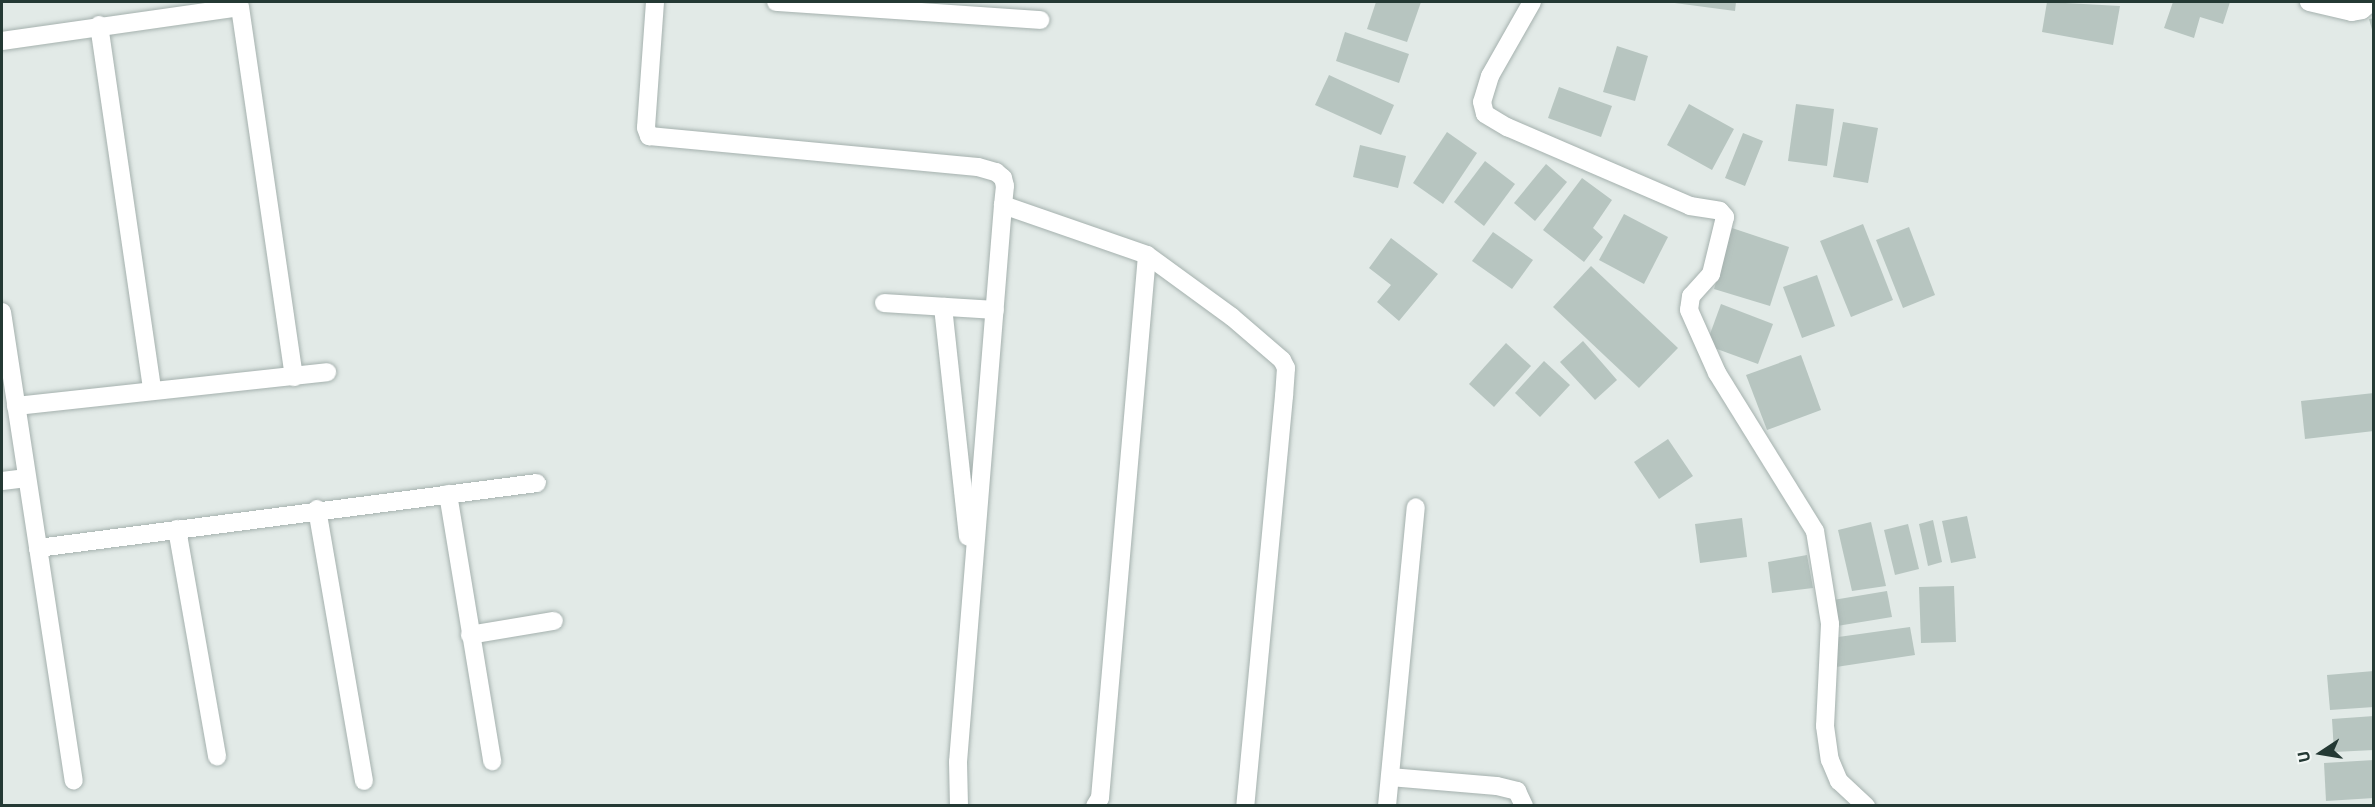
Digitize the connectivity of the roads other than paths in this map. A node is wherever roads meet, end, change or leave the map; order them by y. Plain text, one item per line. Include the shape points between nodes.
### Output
1 (655, 2) edge
2 (776, 2) edge
3 (1532, 2) edge
4 (2309, 2) edge
5 (2371, 2) edge
6 (1040, 21) dead end
7 (99, 25) junction
8 (2, 41) edge
9 (1003, 205) junction
10 (1147, 255) junction
11 (884, 303) dead end
12 (943, 307) junction
13 (995, 310) junction
14 (2, 316) edge
15 (327, 372) dead end
16 (294, 377) junction
17 (152, 390) junction
18 (16, 406) junction
19 (27, 478) junction
20 (2, 481) edge
21 (537, 483) dead end
22 (448, 494) junction
23 (1416, 507) dead end
24 (318, 509) junction
25 (177, 529) junction
26 (38, 548) junction
27 (973, 581) junction
28 (554, 621) dead end
29 (470, 635) junction
30 (217, 757) dead end
31 (492, 761) dead end
32 (1390, 777) junction
33 (74, 780) dead end
34 (364, 781) dead end
35 (959, 806) edge
36 (1095, 806) edge
37 (1245, 806) edge
38 (1387, 806) edge
39 (1524, 806) edge
40 (1866, 806) edge

1 - 9 street via 646,128 649,136 978,167 1003,178
2 - 6 street
3 - 40 street via 1490,76 1482,102 1485,114 1690,206 1720,211 1725,217 1711,274 1691,296 1689,310 1717,372 1815,531 1830,624 1826,726 1830,760 1839,781
4 - 5 street via 2352,12
7 - 8 street
7 - 16 street via 240,7
7 - 17 street
9 - 10 street
9 - 13 street
10 - 36 street via 1100,798
10 - 37 street via 1232,318 1286,368
11 - 12 street
12 - 13 street
12 - 27 street
13 - 27 street
14 - 18 street
15 - 16 street
16 - 17 street
17 - 18 street
18 - 19 street
19 - 20 street
19 - 26 street
21 - 22 street
22 - 24 street
22 - 29 street
23 - 32 street
24 - 25 street
24 - 34 street
25 - 26 street
25 - 30 street
26 - 33 street
27 - 35 street via 958,762
28 - 29 street
29 - 31 street
32 - 38 street
32 - 39 street via 1497,786 1516,791

